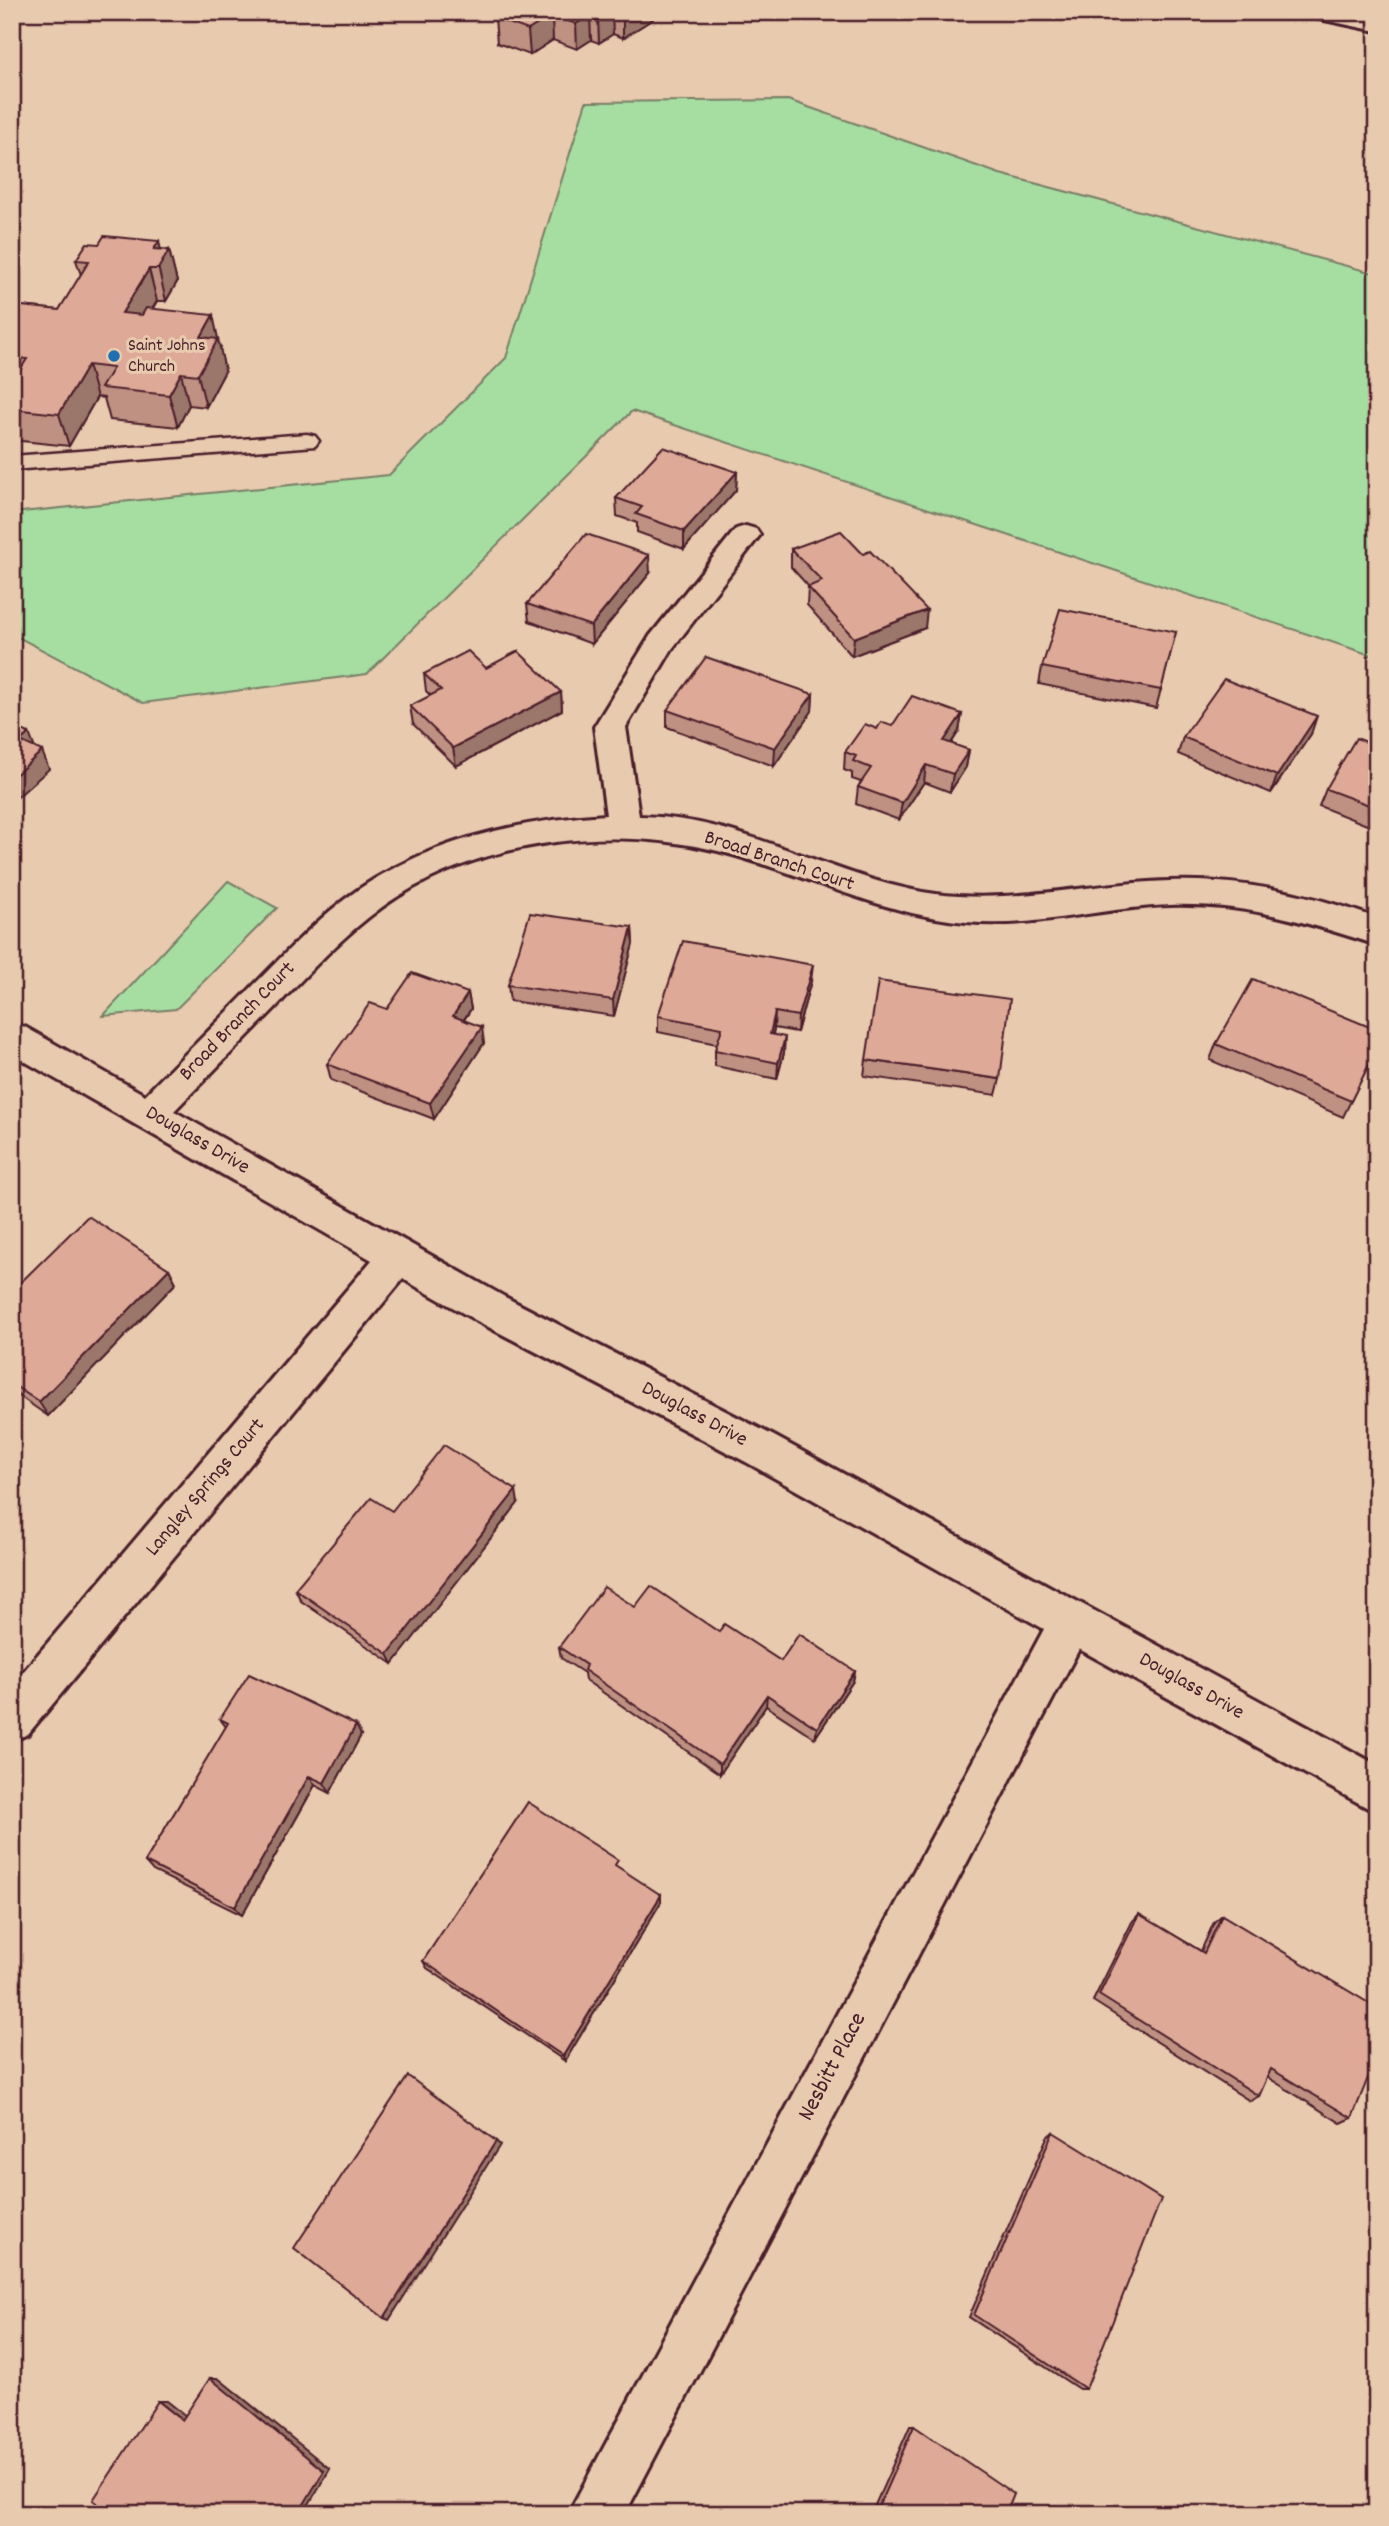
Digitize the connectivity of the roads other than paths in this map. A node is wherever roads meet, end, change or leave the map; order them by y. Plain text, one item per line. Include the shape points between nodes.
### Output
1 (1318, 12) edge
2 (1377, 24) edge
3 (307, 441) dead end
4 (12, 463) edge
5 (746, 535) dead end
6 (624, 826) junction
7 (1377, 932) edge
8 (12, 1037) edge
9 (149, 1114) junction
10 (400, 1256) junction
11 (1071, 1621) junction
12 (12, 1719) edge
13 (1377, 1790) edge
14 (595, 2514) edge

1 - 2 street
3 - 4 lane
5 - 6 street via 661,643 610,727
6 - 7 street, Broad Branch Court via 684,832 765,853 893,899 952,908 1031,911 1140,895 1212,893 1275,901
6 - 9 street, Broad Branch Court via 560,830 493,843 432,865 373,897 305,954
8 - 9 street, Douglass Drive
9 - 10 street, Douglass Drive
10 - 11 street, Douglass Drive
10 - 12 street, Langley Springs Court
11 - 13 street, Douglass Drive
11 - 14 street, Nesbitt Place

